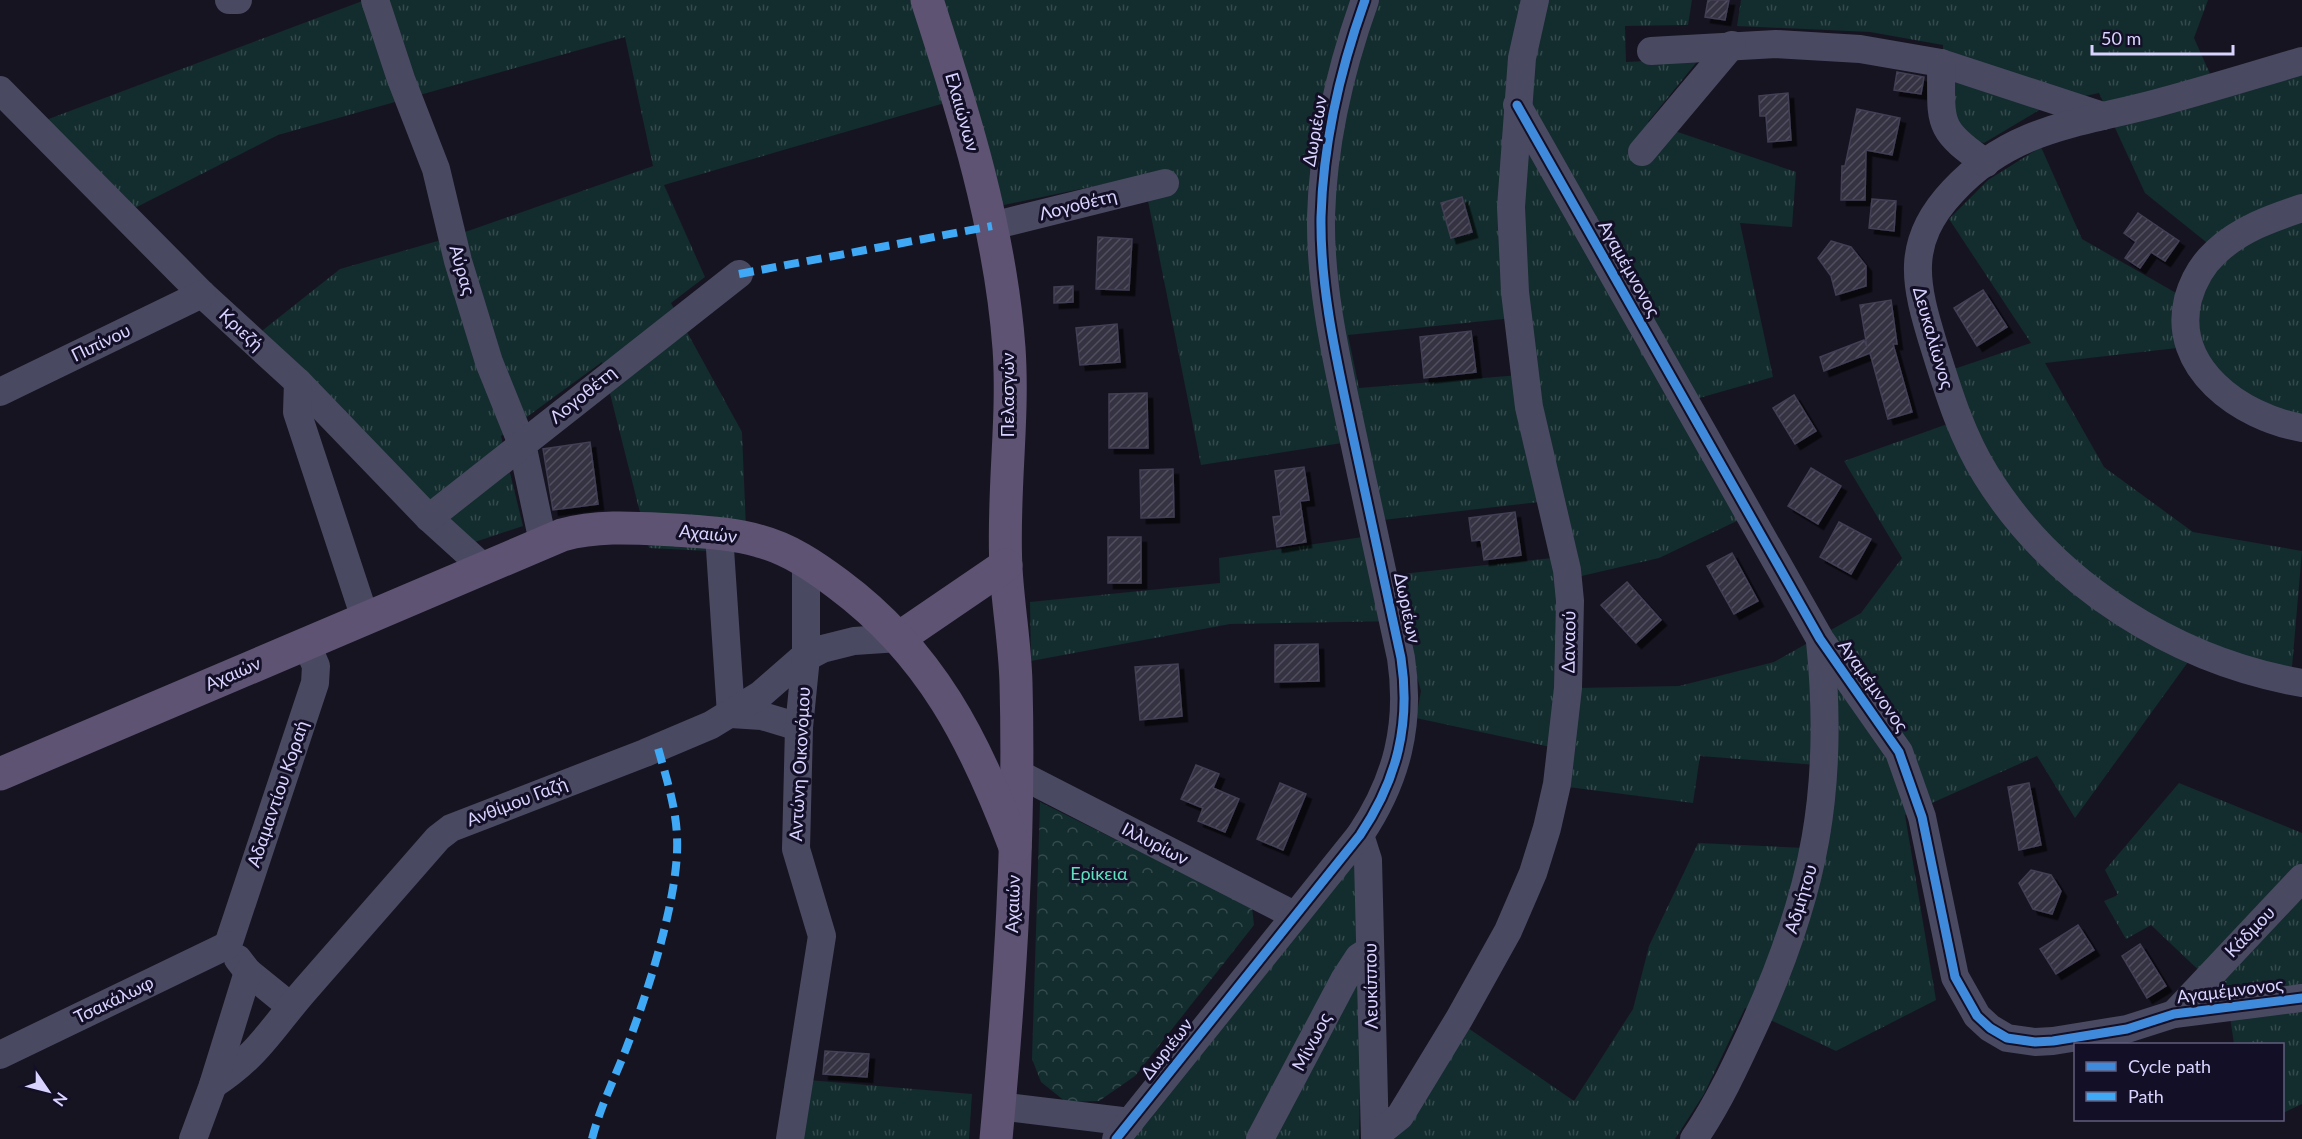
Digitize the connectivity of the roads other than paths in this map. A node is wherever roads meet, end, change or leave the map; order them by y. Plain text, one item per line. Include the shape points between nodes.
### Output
1 (229, 0) edge
2 (238, 0) edge
3 (375, 0) edge
4 (927, 0) edge
5 (1365, 0) edge
6 (1535, 0) edge
7 (1732, 45) junction
8 (1651, 51) dead end
9 (2302, 61) edge
10 (1941, 63) junction
11 (0, 90) edge
12 (1517, 105) junction
13 (2105, 117) junction
14 (1642, 152) dead end
15 (1986, 163) junction
16 (1165, 183) dead end
17 (2302, 208) edge
18 (992, 226) junction
19 (739, 274) dead end
20 (202, 294) junction
21 (298, 382) junction
22 (0, 393) edge
23 (2302, 428) edge
24 (522, 444) junction
25 (429, 518) junction
26 (719, 534) junction
27 (543, 542) junction
28 (807, 562) junction
29 (1006, 565) junction
30 (483, 567) junction
31 (365, 618) junction
32 (899, 638) junction
33 (1820, 639) junction
34 (306, 643) junction
35 (806, 657) junction
36 (2302, 683) edge
37 (730, 714) junction
38 (799, 727) junction
39 (1017, 772) junction
40 (0, 774) edge
41 (1360, 835) junction
42 (1014, 847) junction
43 (2302, 878) edge
44 (1294, 915) junction
45 (228, 945) junction
46 (1370, 950) junction
47 (248, 972) junction
48 (2302, 998) edge
49 (290, 1006) junction
50 (2174, 1014) junction
51 (0, 1055) edge
52 (213, 1085) junction
53 (1719, 1097) junction
54 (999, 1106) junction
55 (1123, 1130) edge
56 (1375, 1135) edge
57 (193, 1139) edge
58 (790, 1139) edge
59 (996, 1139) edge
60 (1260, 1139) edge
61 (1694, 1139) edge
62 (1717, 1139) edge

1 - 2 street
3 - 24 street, Αύρας via 436,169 458,261 489,362
4 - 18 main road, Ελαιώνων via 958,96
5 - 41 street, Δωριέων via 1342,73 1326,155 1321,219 1323,267 1332,339 1401,658 1405,698 1403,735 1395,766
6 - 12 street, Δαναού via 1525,36
7 - 8 street
7 - 10 street via 1830,46
7 - 14 street
9 - 13 street, Δευκαλίωνος
10 - 13 street
10 - 15 street via 1945,126 1961,146
11 - 20 street, Κριεζή
12 - 33 street, Αγαμέμνονος
12 - 56 street, Δαναού via 1512,207 1517,320 1529,407 1567,570 1570,601 1566,709 1557,784 1533,873 1500,947 1400,1116
13 - 15 street, Δευκαλίωνος via 2032,135
15 - 36 street, Δευκαλίωνος via 1939,207 1924,234 1917,283 1950,399 1986,476 2039,542 2115,608 2197,652
16 - 18 street, Λογοθέτη
17 - 23 street via 2253,227 2217,251 2191,290 2185,323 2189,349 2214,384 2255,411
18 - 29 main road, Πελασγών via 1009,352
19 - 24 street, Λογοθέτη
20 - 21 street, Κριεζή
20 - 22 street, Πιπίνου
21 - 25 street, Κριεζή
21 - 31 street via 297,412
24 - 25 street, Λογοθέτη
24 - 27 street, Αύρας
25 - 30 street, Κριεζή
26 - 27 main road, Αχαιών via 609,527
26 - 28 main road, Αχαιών via 759,540
26 - 37 street
27 - 30 main road, Αχαιών
28 - 32 main road, Αχαιών via 852,595
28 - 35 street, Αντώνη Οικονόμου
29 - 32 main road
29 - 39 main road, Πελασγών via 1016,680
30 - 31 main road, Αχαιών
31 - 34 main road, Αχαιών
32 - 35 street, Ανθίμου Γαζή via 848,642
32 - 42 main road, Αχαιών via 934,680 962,726
33 - 50 street, Αγαμέμνονος via 1904,763 1922,817 1955,977 1977,1016 2007,1038 2035,1042 2127,1029
33 - 53 street, Αδμήτου via 1827,728 1813,863 1776,976
34 - 40 main road, Αχαιών
34 - 45 street, Αδαμαντίου Κοραή via 316,666 315,683
35 - 37 street, Ανθίμου Γαζή
35 - 38 street, Αντώνη Οικονόμου
37 - 38 street via 762,716
37 - 49 street, Ανθίμου Γαζή via 645,753 451,828
38 - 58 street, Αντώνη Οικονόμου via 796,849 822,936
39 - 42 main road, Πελασγών
39 - 44 street, Ιλλυρίων
41 - 44 street, Δωριέων
41 - 46 street, Λευκίππου via 1368,860
42 - 54 main road, Αχαιών
43 - 50 street, Κάδμου
44 - 55 street, Δωριέων
45 - 47 street
45 - 51 street, Τσακάλωφ
46 - 56 street, Λευκίππου
46 - 60 street, Μίνωος via 1359,957 1344,980
47 - 49 street
47 - 52 street
48 - 50 street, Αγαμέμνονος
49 - 52 street, Ανθίμου Γαζή via 273,1033 239,1068
52 - 57 street
53 - 61 street, Αδμήτου
53 - 62 street
54 - 55 street, Δωριέων
54 - 59 main road, Αχαιών

